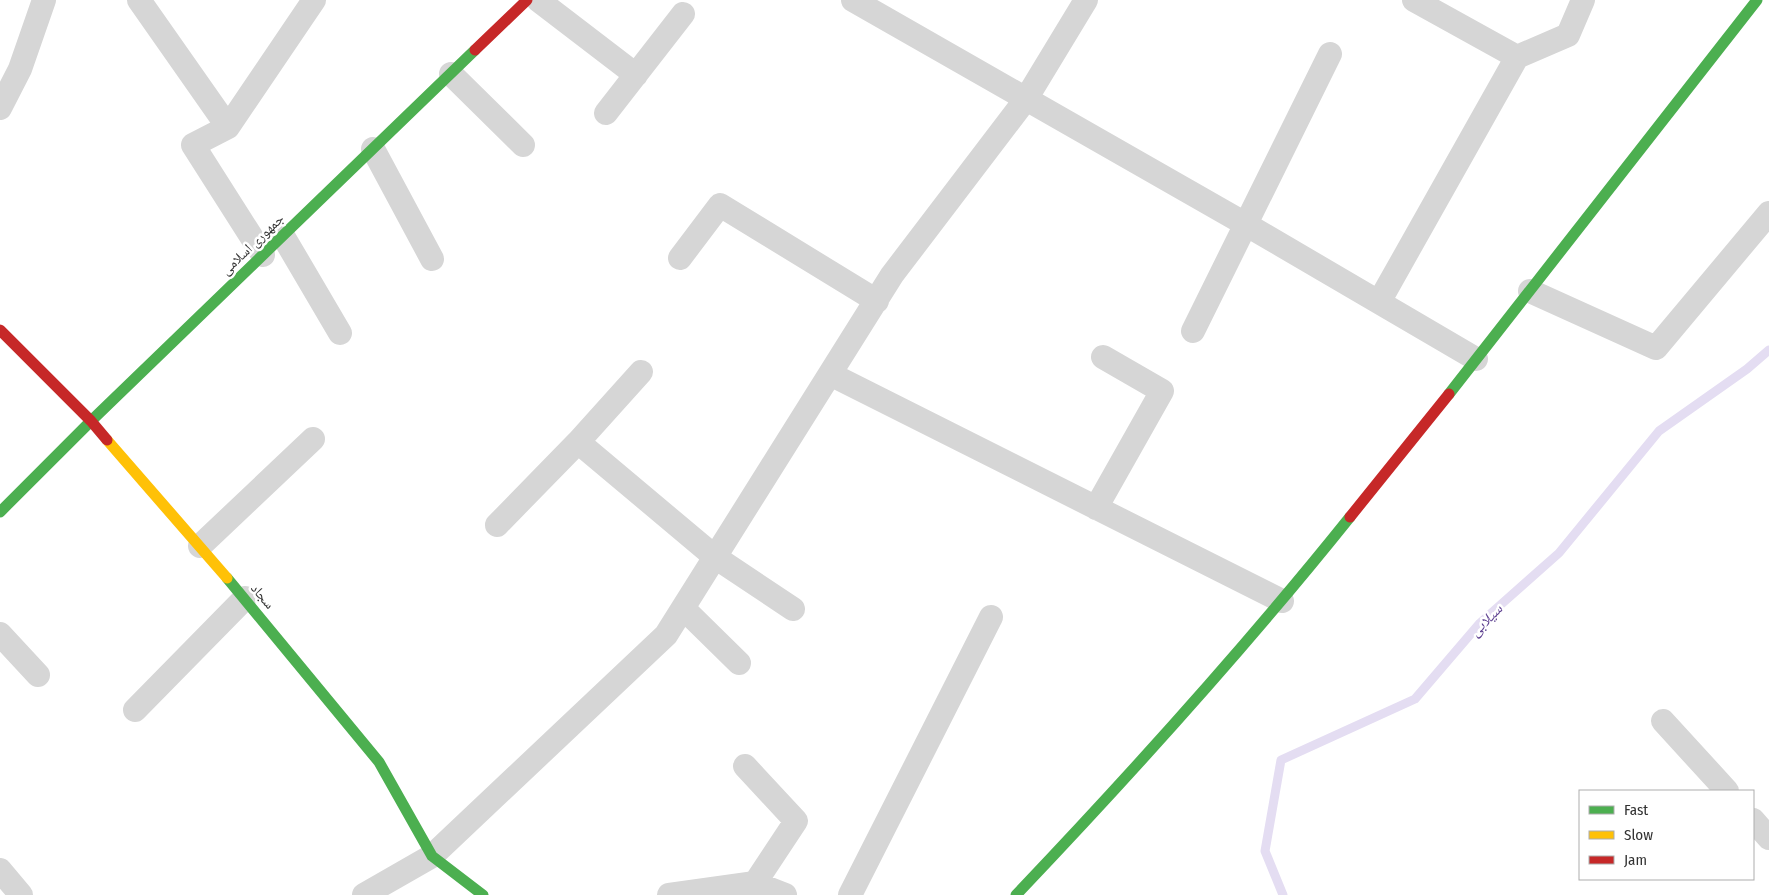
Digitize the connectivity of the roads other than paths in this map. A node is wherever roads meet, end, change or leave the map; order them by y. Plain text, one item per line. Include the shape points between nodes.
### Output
1 (44, 0) edge
2 (139, 0) edge
3 (314, 0) edge
4 (527, 0) edge
5 (538, 0) edge
6 (853, 0) edge
7 (1414, 0) edge
8 (1583, 0) edge
9 (1757, 0) edge
10 (1082, 1) edge
11 (684, 14) dead end
12 (1330, 54) dead end
13 (1517, 57) junction
14 (450, 74) junction
15 (636, 75) junction
16 (1026, 99) junction
17 (0, 108) edge
18 (606, 113) dead end
19 (228, 127) junction
20 (523, 145) dead end
21 (373, 149) junction
22 (1769, 213) edge
23 (1247, 225) junction
24 (283, 236) junction
25 (263, 255) junction
26 (680, 258) dead end
27 (432, 259) dead end
28 (1530, 290) junction
29 (877, 300) junction
30 (1379, 302) junction
31 (0, 330) edge
32 (1193, 331) dead end
33 (340, 333) dead end
34 (1103, 357) dead end
35 (1476, 360) junction
36 (641, 372) dead end
37 (830, 374) junction
38 (91, 421) junction
39 (313, 439) dead end
40 (578, 442) junction
41 (1096, 508) junction
42 (0, 512) edge
43 (497, 525) dead end
44 (200, 546) junction
45 (715, 557) junction
46 (245, 598) junction
47 (1282, 601) junction
48 (683, 608) junction
49 (793, 609) dead end
50 (991, 617) dead end
51 (0, 634) edge
52 (739, 663) dead end
53 (38, 675) dead end
54 (135, 710) dead end
55 (1663, 721) dead end
56 (745, 766) dead end
57 (1726, 790) edge
58 (1754, 821) edge
59 (1769, 838) edge
60 (432, 856) junction
61 (0, 870) edge
62 (755, 883) junction
63 (21, 895) edge
64 (364, 895) edge
65 (483, 895) edge
66 (668, 895) edge
67 (785, 895) edge
68 (850, 895) edge
69 (1016, 895) edge

1 - 17 street via 20,69
2 - 19 street
3 - 19 street
4 - 14 street, جمهوری اسلامی
5 - 15 street
6 - 16 street
7 - 13 street
8 - 13 street via 1568,35
9 - 28 street
10 - 16 street
11 - 15 street
12 - 23 street
13 - 30 street
14 - 20 street
14 - 21 street, جمهوری اسلامی
15 - 18 street
16 - 23 street
16 - 29 street via 892,275
19 - 25 street via 192,145
21 - 24 street, جمهوری اسلامی
21 - 27 street
22 - 28 street via 1656,348
23 - 30 street
23 - 32 street
24 - 25 street, جمهوری اسلامی
24 - 33 street
25 - 38 street, جمهوری اسلامی
26 - 29 street via 720,205
28 - 35 street
29 - 37 street
30 - 35 street
31 - 38 street, سجاد
34 - 41 street via 1162,391
35 - 47 street
36 - 40 street
37 - 41 street
37 - 45 street
38 - 42 street, جمهوری اسلامی
38 - 44 street, سجاد
39 - 44 street
40 - 43 street
40 - 45 street
41 - 47 street
44 - 46 street, سجاد
45 - 48 street
45 - 49 street
46 - 54 street
46 - 60 street, سجاد via 379,762
47 - 69 street
48 - 52 street
48 - 60 street via 666,635
50 - 68 street
51 - 53 street
55 - 57 street
56 - 62 street via 796,821
58 - 59 street
60 - 64 street
60 - 65 street, سجاد
61 - 63 street
62 - 66 street
62 - 67 street

